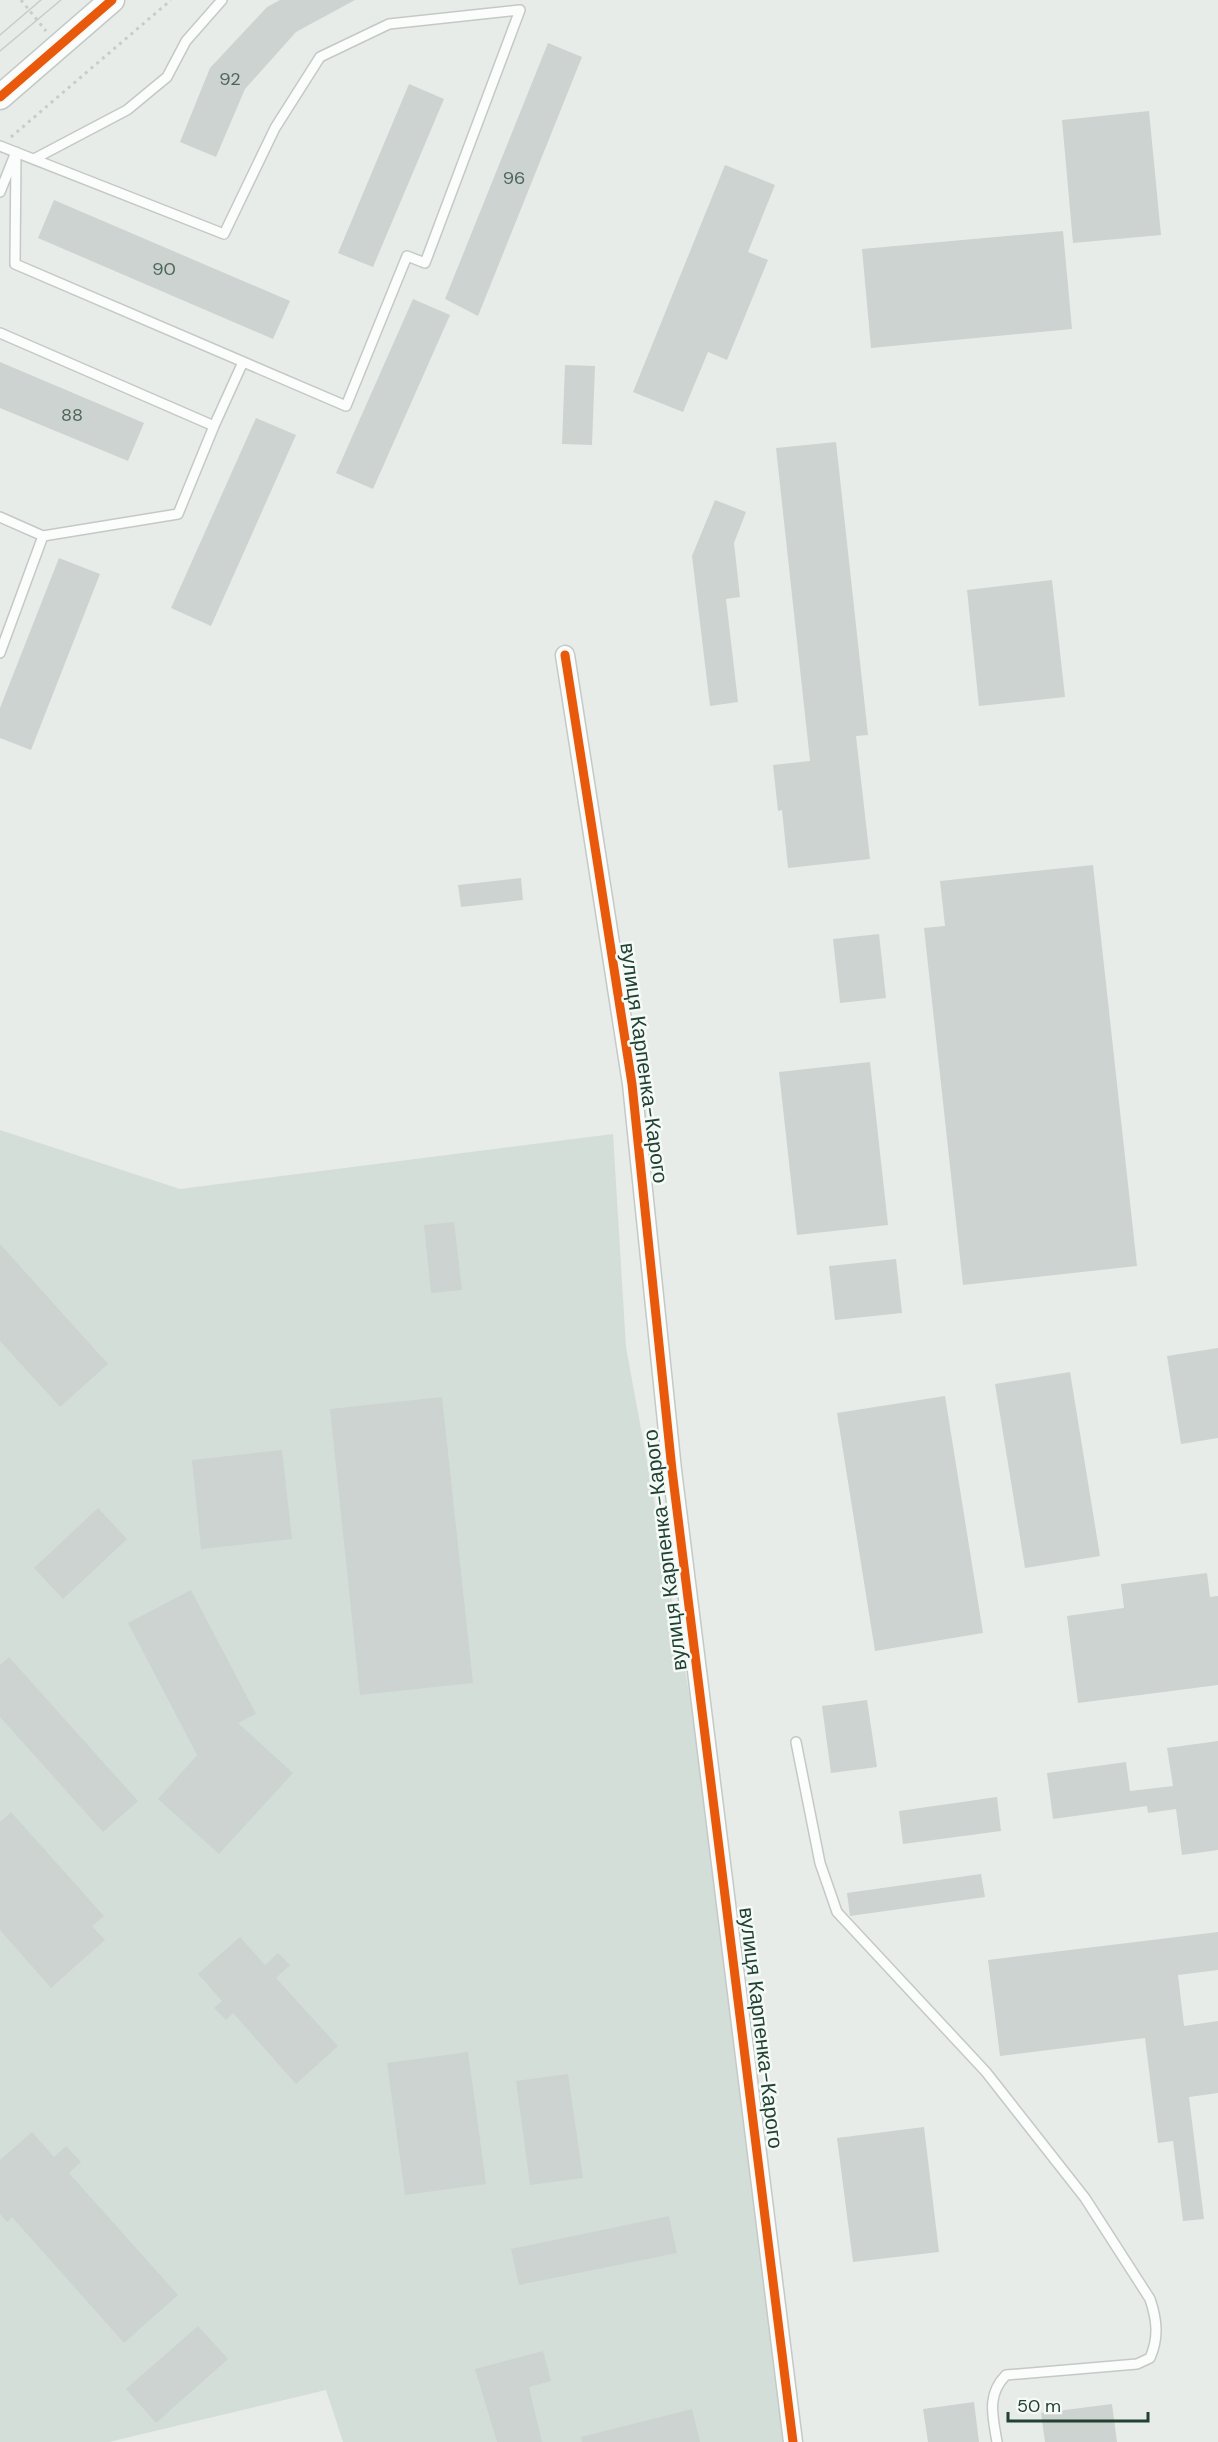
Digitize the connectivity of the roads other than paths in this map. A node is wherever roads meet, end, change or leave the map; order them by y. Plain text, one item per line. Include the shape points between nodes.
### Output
1 (112, 0) edge
2 (222, 0) edge
3 (0, 97) edge
4 (0, 146) edge
5 (16, 152) junction
6 (33, 159) junction
7 (0, 192) edge
8 (0, 333) edge
9 (243, 362) junction
10 (214, 426) junction
11 (0, 517) edge
12 (43, 536) junction
13 (3, 635) edge
14 (0, 653) edge
15 (565, 655) dead end
16 (796, 1742) dead end
17 (793, 2442) edge
18 (997, 2442) edge

1 - 3 street
2 - 6 lane via 186,41 166,77 127,110
4 - 5 lane
5 - 6 lane
5 - 7 lane
5 - 9 lane via 15,264
6 - 9 lane via 224,234 275,128 320,57 389,24 520,10 425,263 407,256 346,406
8 - 10 lane
9 - 10 lane
10 - 12 lane via 178,514
11 - 12 lane
12 - 13 lane
13 - 14 lane
15 - 17 street, вулиця Карпенка-Карого via 632,1084 672,1470
16 - 18 lane via 820,1863 837,1912 986,2072 1063,2169 1150,2299 1156,2315 1155,2347 1150,2358 1137,2364 1006,2375 996,2385 991,2401

